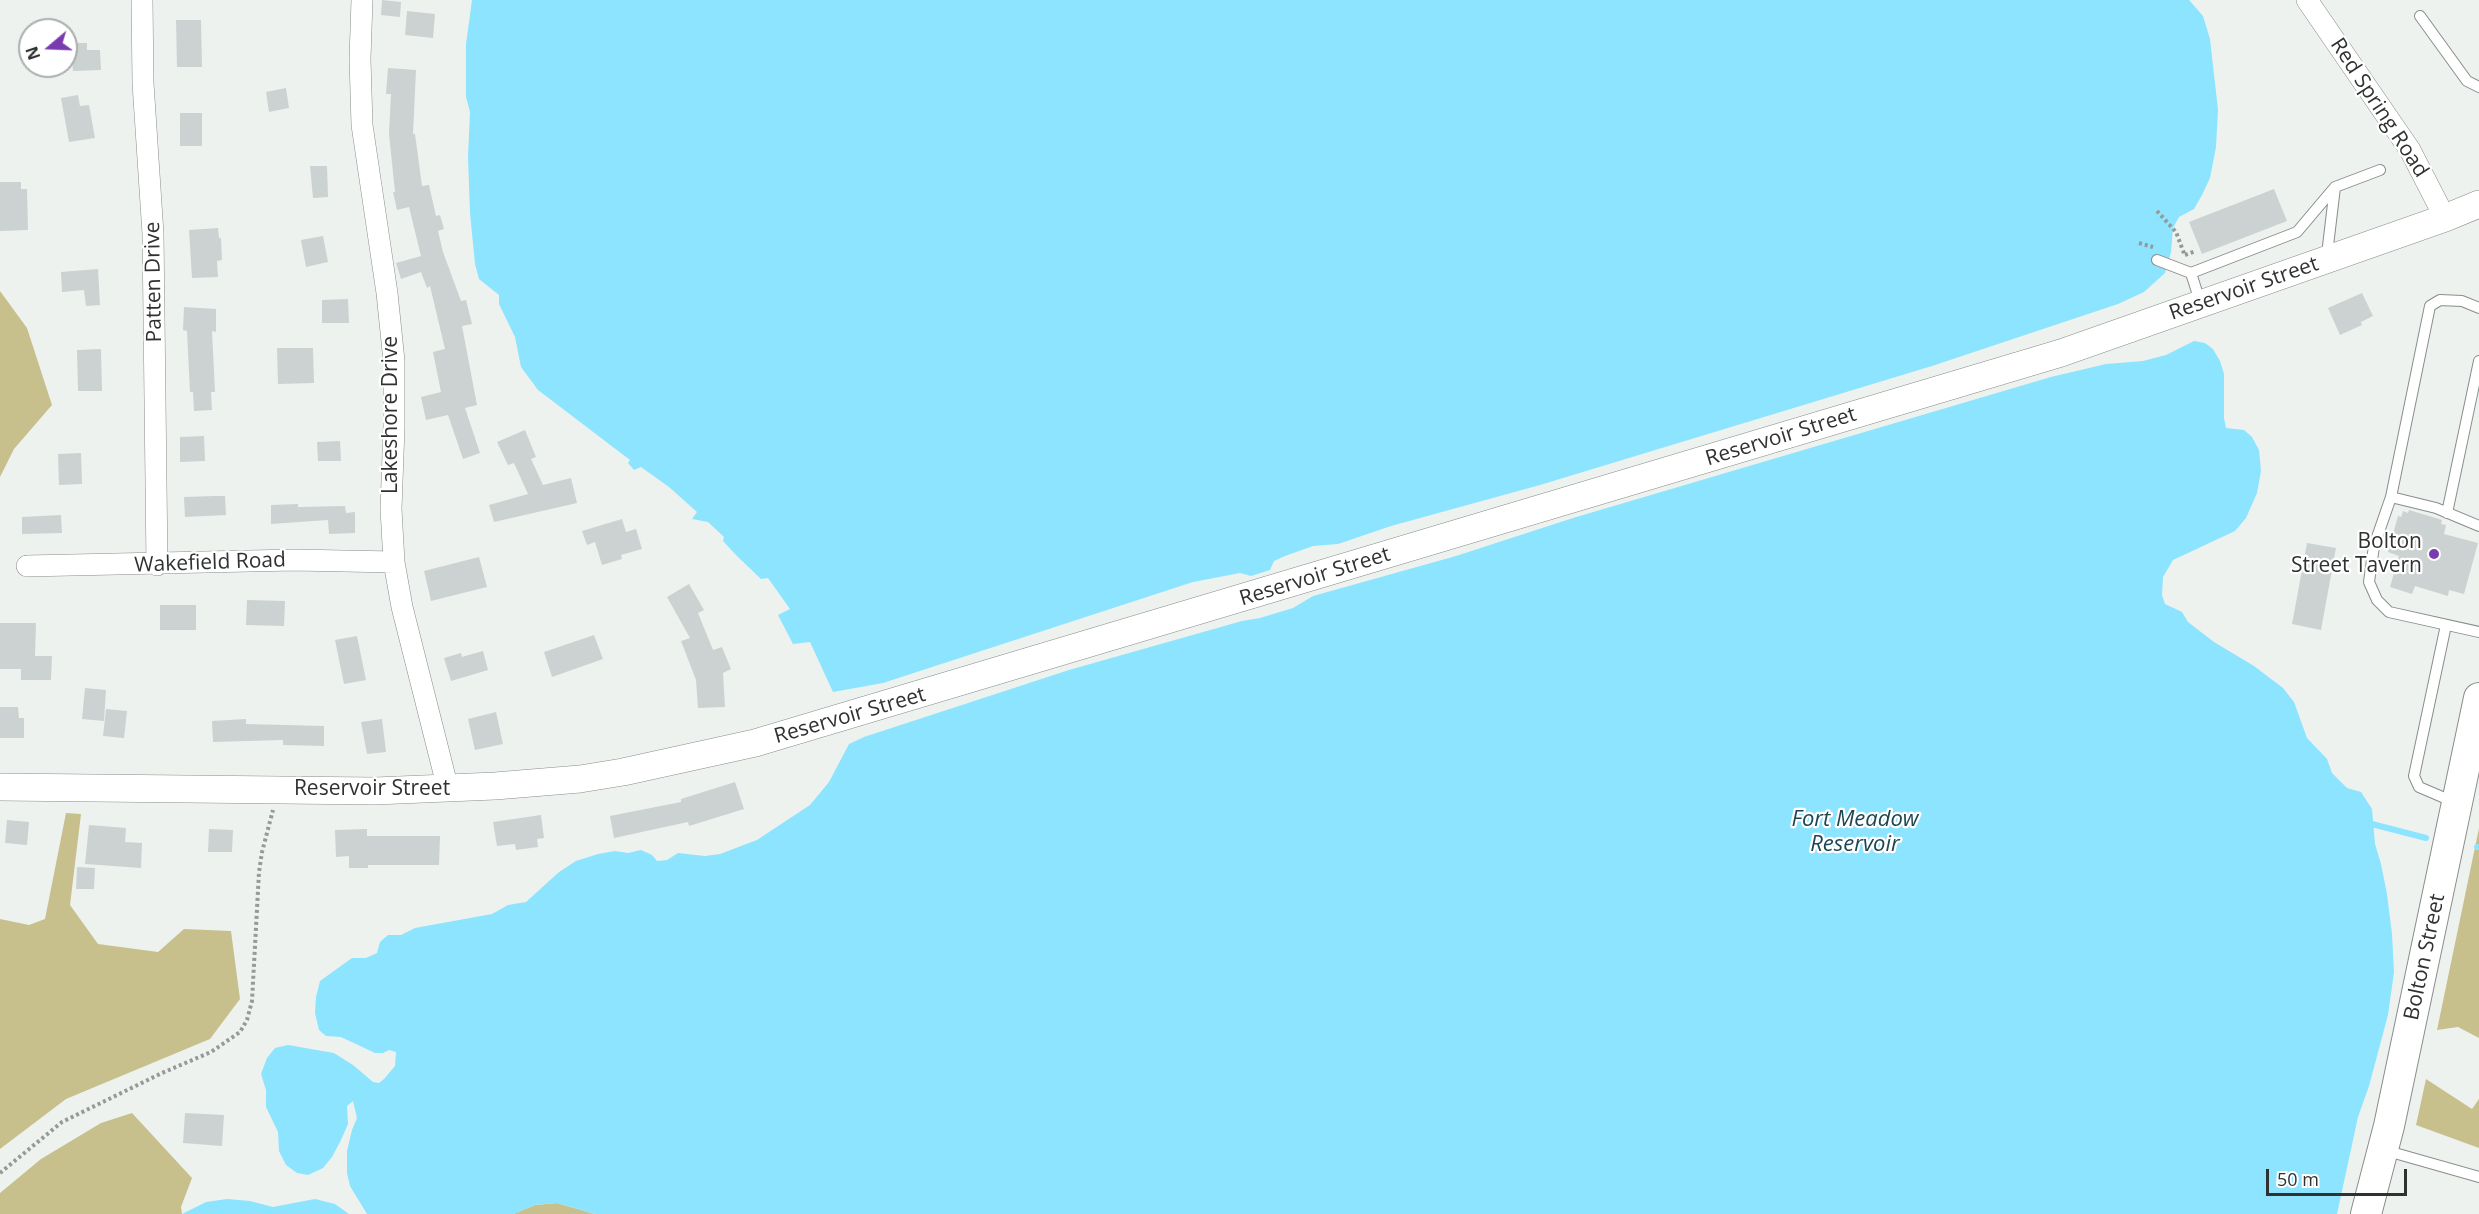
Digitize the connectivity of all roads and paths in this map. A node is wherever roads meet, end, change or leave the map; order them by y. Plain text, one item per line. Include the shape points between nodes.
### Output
1 (142, 0) edge
2 (362, 0) edge
3 (2307, 0) edge
4 (2420, 16) dead end
5 (2479, 87) edge
6 (2380, 170) dead end
7 (2335, 187) junction
8 (2157, 211) dead end
9 (2469, 219) edge
10 (2328, 246) dead end
11 (2196, 251) dead end
12 (2185, 256) junction
13 (2157, 260) dead end
14 (2191, 273) junction
15 (2198, 292) dead end
16 (2479, 308) edge
17 (2479, 360) edge
18 (2391, 497) junction
19 (2447, 513) junction
20 (2479, 526) edge
21 (393, 562) junction
22 (157, 565) junction
23 (27, 566) dead end
24 (2446, 625) junction
25 (2479, 632) edge
26 (2479, 698) edge
27 (0, 787) edge
28 (276, 789) junction
29 (448, 789) junction
30 (2457, 803) junction
31 (2384, 1150) junction
32 (0, 1173) edge
33 (2479, 1177) edge
34 (2366, 1214) edge

1 - 22 street, Patten Drive via 153,234
2 - 21 street, Lakeshore Drive via 362,125 394,361
3 - 9 street, Red Spring Road via 2410,150
4 - 5 lane via 2467,81
6 - 7 lane
7 - 10 lane
7 - 14 lane via 2296,232
8 - 12 path via 2176,232
9 - 29 street, Reservoir Street via 2061,353 755,743 623,772
11 - 12 path
12 - 14 path
13 - 14 lane
14 - 15 lane
16 - 18 lane via 2462,301 2440,300 2430,306
17 - 19 lane
18 - 19 lane
18 - 24 lane via 2374,546 2369,582 2388,612
19 - 20 lane
21 - 22 street, Wakefield Road via 294,560
21 - 29 street, Lakeshore Drive
22 - 23 street, Wakefield Road
24 - 25 lane
24 - 30 lane via 2414,776 2419,787
26 - 30 main road, Bolton Street
27 - 28 street, Reservoir Street
28 - 29 street, Reservoir Street
28 - 32 path via 259,872 252,1001 248,1020 240,1032 211,1052 62,1122
30 - 31 main road, Bolton Street
31 - 33 lane
31 - 34 main road, Bolton Street

